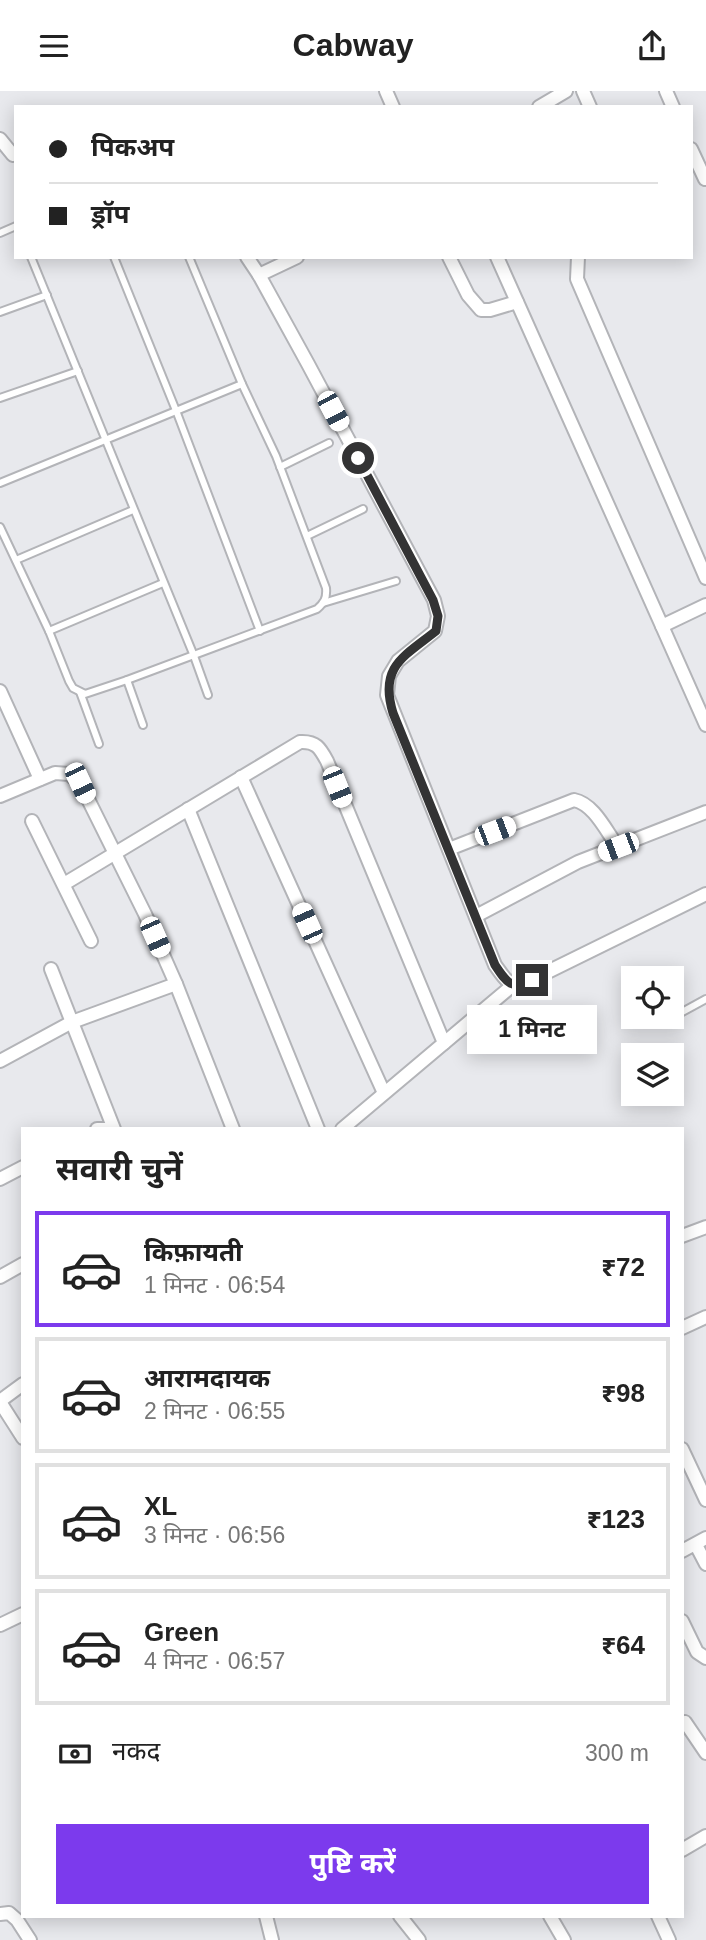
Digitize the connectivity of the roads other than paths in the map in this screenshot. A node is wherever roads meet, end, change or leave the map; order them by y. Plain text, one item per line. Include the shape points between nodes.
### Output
1 (566, 91) edge
2 (542, 105) edge
3 (0, 139) edge
4 (693, 153) edge
5 (14, 155) edge
6 (0, 163) edge
7 (705, 179) edge
8 (32, 259) edge
9 (115, 259) edge
10 (190, 259) edge
11 (248, 259) edge
12 (293, 259) edge
13 (450, 259) edge
14 (499, 259) edge
15 (578, 259) edge
16 (259, 275) junction
17 (47, 295) junction
18 (517, 302) junction
19 (0, 312) edge
20 (78, 371) junction
21 (242, 384) junction
22 (0, 398) edge
23 (177, 413) junction
24 (105, 442) junction
25 (329, 443) dead end
26 (280, 467) junction
27 (0, 483) edge
28 (363, 509) dead end
29 (133, 510) junction
30 (0, 527) edge
31 (307, 536) junction
32 (16, 560) junction
33 (706, 578) edge
34 (396, 581) dead end
35 (163, 583) junction
36 (323, 603) junction
37 (706, 605) edge
38 (662, 627) junction
39 (48, 631) junction
40 (260, 631) junction
41 (194, 656) junction
42 (127, 680) junction
43 (0, 691) edge
44 (80, 692) junction
45 (208, 695) dead end
46 (143, 725) dead end
47 (706, 725) edge
48 (99, 744) dead end
49 (241, 777) junction
50 (40, 779) junction
51 (0, 796) edge
52 (188, 809) junction
53 (706, 812) edge
54 (32, 821) dead end
55 (618, 847) junction
56 (449, 849) junction
57 (115, 854) junction
58 (64, 884) junction
59 (706, 894) edge
60 (476, 916) junction
61 (91, 941) dead end
62 (51, 969) dead end
63 (176, 983) junction
64 (513, 985) junction
65 (706, 999) edge
66 (684, 1011) edge
67 (72, 1022) junction
68 (443, 1043) junction
69 (0, 1062) edge
70 (384, 1093) junction
71 (113, 1127) edge
72 (232, 1127) edge
73 (317, 1127) edge
74 (344, 1127) edge
75 (21, 1168) edge
76 (0, 1179) edge
77 (706, 1227) edge
78 (684, 1235) edge
79 (21, 1265) edge
80 (0, 1276) edge
81 (706, 1317) edge
82 (684, 1327) edge
83 (21, 1385) edge
84 (0, 1401) edge
85 (21, 1435) edge
86 (684, 1453) edge
87 (706, 1500) edge
88 (701, 1542) edge
89 (684, 1550) edge
90 (706, 1564) edge
91 (21, 1615) edge
92 (0, 1625) edge
93 (684, 1625) edge
94 (706, 1658) edge
95 (685, 1722) dead end
96 (706, 1753) edge
97 (706, 1836) edge
98 (684, 1849) edge
99 (0, 1914) edge
100 (266, 1918) edge
101 (402, 1918) edge
102 (551, 1918) edge
103 (659, 1918) edge
104 (30, 1940) edge
105 (272, 1940) edge
106 (419, 1940) edge
107 (564, 1940) edge
108 (669, 1940) edge

1 - 2 street
3 - 5 street
4 - 7 street
5 - 6 street
8 - 17 lane
9 - 23 lane
10 - 21 lane
11 - 16 street
12 - 16 street
13 - 18 street via 481,310
14 - 18 street
15 - 33 street via 577,279
16 - 56 street via 433,600 436,631 398,661 389,676 387,695
17 - 19 lane
17 - 20 lane
18 - 38 street
20 - 22 lane
20 - 24 lane
21 - 23 lane
21 - 26 lane
23 - 24 lane
23 - 40 lane
24 - 27 lane
24 - 29 lane
25 - 26 lane
26 - 31 lane
28 - 31 lane
29 - 32 lane
29 - 35 lane
30 - 32 lane
31 - 36 lane via 326,588
32 - 39 lane
34 - 36 lane
35 - 39 lane
35 - 41 lane
36 - 40 lane
37 - 38 street
38 - 47 street
39 - 44 lane via 69,681
40 - 41 lane
41 - 42 lane
41 - 45 lane
42 - 44 lane via 93,693
42 - 46 lane
43 - 50 street
44 - 48 lane
49 - 52 street
49 - 68 street via 300,742 320,747
49 - 70 street
50 - 51 street
50 - 57 street via 69,774 80,783
52 - 57 street
52 - 73 street
53 - 55 street
54 - 58 street
55 - 56 street via 589,808 574,800
55 - 60 street via 578,862
56 - 60 street
57 - 58 street
57 - 63 street
58 - 61 street
59 - 64 street via 532,980
60 - 64 street via 495,965
62 - 67 street
63 - 67 street
63 - 72 street
64 - 68 street
65 - 66 lane
67 - 69 street
67 - 71 street
68 - 70 street
70 - 74 street
75 - 76 street
77 - 78 street
79 - 80 street
81 - 82 street
83 - 84 street
84 - 85 street
86 - 87 street
88 - 89 street
88 - 90 street
91 - 92 street
93 - 94 street via 697,1652
95 - 96 street
97 - 98 street
99 - 104 street via 9,1913
100 - 105 street
101 - 106 street
102 - 107 street
103 - 108 street

